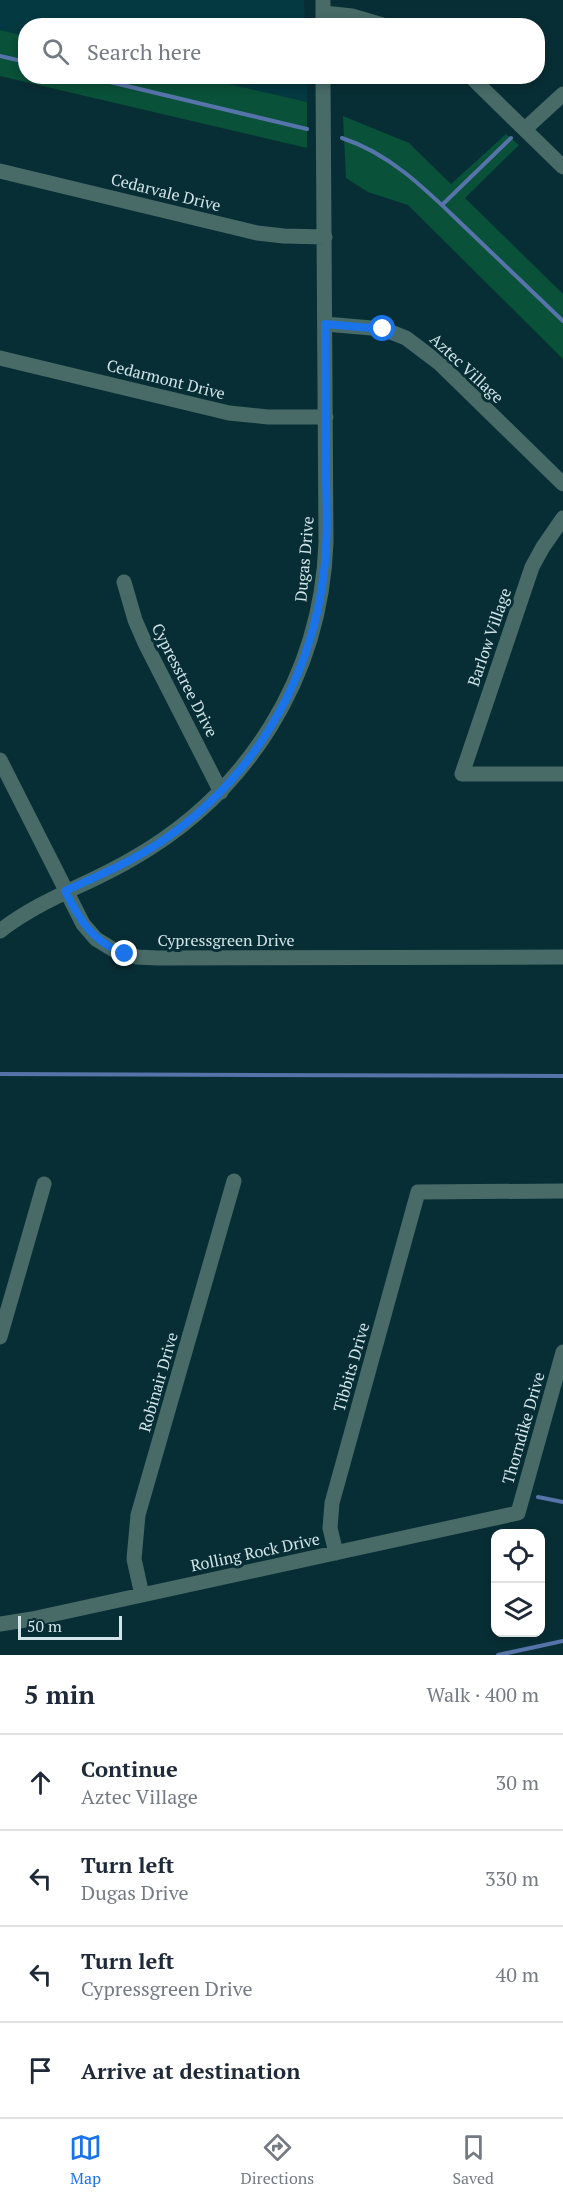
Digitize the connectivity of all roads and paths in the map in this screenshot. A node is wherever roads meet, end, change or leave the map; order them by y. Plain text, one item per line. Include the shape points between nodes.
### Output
1 (323, 13) edge
2 (359, 18) edge
3 (323, 84) edge
4 (478, 84) edge
5 (563, 94) edge
6 (525, 129) junction
7 (563, 167) edge
8 (0, 171) edge
9 (325, 237) junction
10 (325, 324) junction
11 (0, 358) edge
12 (326, 417) junction
13 (563, 484) edge
14 (563, 518) edge
15 (124, 582) dead end
16 (0, 760) edge
17 (563, 774) edge
18 (221, 792) junction
19 (65, 891) junction
20 (0, 931) edge
21 (563, 957) edge
22 (234, 1181) dead end
23 (44, 1185) dead end
24 (563, 1191) edge
25 (0, 1337) edge
26 (563, 1352) edge
27 (518, 1513) joint
28 (336, 1553) junction
29 (142, 1595) junction
30 (0, 1624) edge

1 - 2 street
3 - 9 street, Dugas Drive
4 - 6 street
5 - 6 street
6 - 7 street
8 - 9 street, Cedarvale Drive via 257,233
9 - 10 street, Dugas Drive
10 - 12 street, Dugas Drive
10 - 13 street, Aztec Village via 383,329 406,338 439,363
11 - 12 street, Cedarmont Drive via 229,413
12 - 18 street, Dugas Drive via 326,553 312,631 277,715 256,749
14 - 17 street, Barlow Village via 532,567 462,774
15 - 18 street, Cypresstree Drive via 145,643
16 - 19 street, Cypressgreen Drive
18 - 19 street, Dugas Drive via 161,841 118,867
19 - 20 street, Dugas Drive
19 - 21 street, Cypressgreen Drive via 96,939 137,957
22 - 29 street, Robinair Drive via 138,1515 134,1559
23 - 25 street
24 - 28 street, Tibbits Drive via 418,1192 332,1503 330,1528
26 - 27 street, Thorndike Drive
27 - 28 street, Rolling Rock Drive
28 - 29 street, Rolling Rock Drive
29 - 30 street, Rolling Rock Drive

